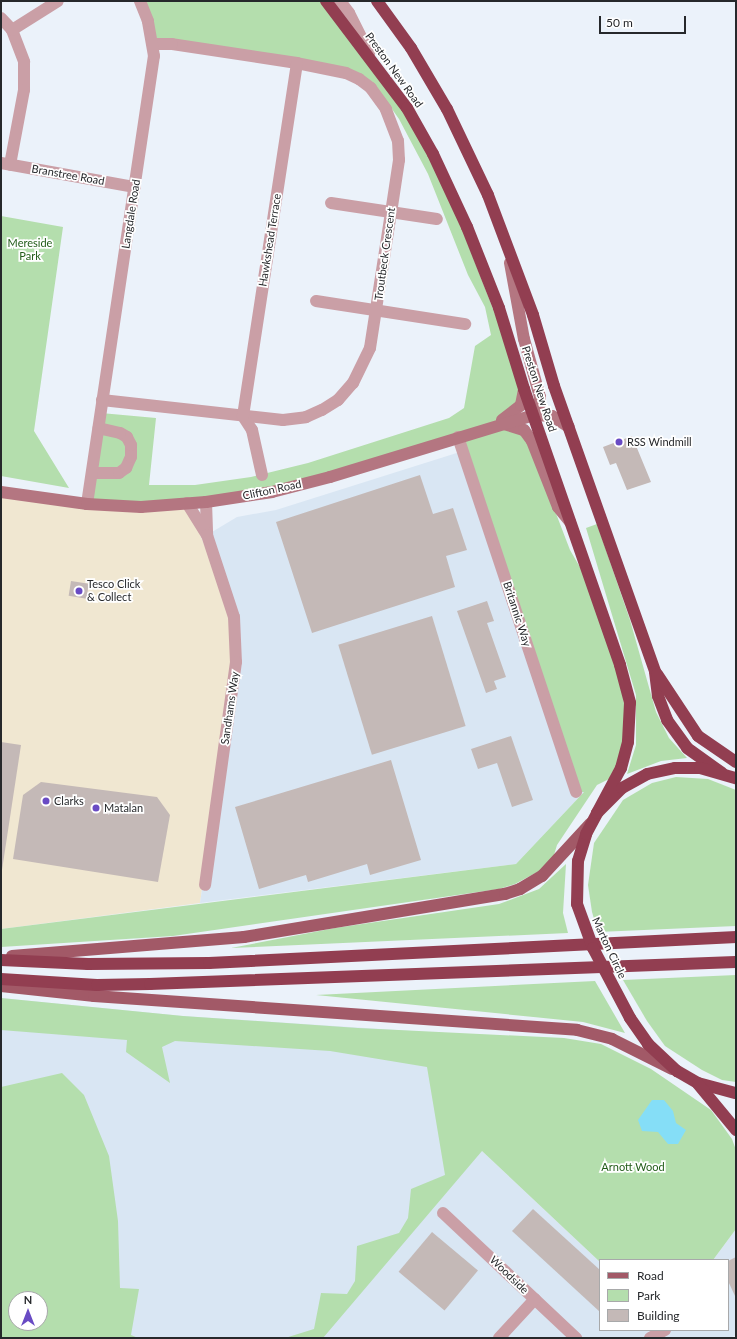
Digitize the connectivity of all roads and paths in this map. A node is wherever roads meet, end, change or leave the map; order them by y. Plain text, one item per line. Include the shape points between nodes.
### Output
1 (58, 1) edge
2 (140, 1) edge
3 (326, 1) edge
4 (340, 1) edge
5 (378, 1) edge
6 (1, 18) edge
7 (12, 30) junction
8 (153, 44) junction
9 (297, 63) junction
10 (375, 65) junction
11 (6, 164) edge
12 (135, 187) junction
13 (330, 203) dead end
14 (391, 213) junction
15 (436, 219) dead end
16 (507, 244) junction
17 (316, 301) dead end
18 (377, 311) junction
19 (466, 324) dead end
20 (524, 389) junction
21 (102, 400) junction
22 (534, 415) junction
23 (243, 416) junction
24 (504, 424) junction
25 (569, 427) junction
26 (98, 428) junction
27 (461, 436) junction
28 (92, 473) junction
29 (262, 474) dead end
30 (1, 492) edge
31 (206, 502) junction
32 (188, 503) junction
33 (87, 504) junction
34 (572, 524) junction
35 (207, 535) junction
36 (655, 672) junction
37 (736, 762) edge
38 (722, 773) junction
39 (736, 778) edge
40 (576, 792) dead end
41 (595, 817) junction
42 (205, 885) dead end
43 (736, 937) edge
44 (1, 958) edge
45 (736, 962) edge
46 (1, 979) edge
47 (1, 986) edge
48 (677, 1071) junction
49 (698, 1083) junction
50 (736, 1093) edge
51 (736, 1130) edge
52 (443, 1213) dead end
53 (534, 1299) junction
54 (663, 1331) edge
55 (499, 1338) edge
56 (576, 1338) edge
57 (650, 1338) edge

1 - 7 street
2 - 8 street, Langdale Road
3 - 10 highway, Preston New Road
4 - 10 street via 349,13
5 - 16 highway, Preston New Road via 411,48 447,109 485,189
6 - 7 street
7 - 11 street via 24,62 25,73
8 - 9 street, Troutbeck Crescent via 172,44
8 - 12 street, Langdale Road via 153,69
9 - 14 street, Troutbeck Crescent via 346,73 359,79 371,88 386,109 398,141
9 - 23 street, Hawkshead Terrace
10 - 20 highway, Preston New Road via 407,108 433,154 464,221 500,308
11 - 12 street, Branstree Road
12 - 21 street, Langdale Road
13 - 14 street
14 - 15 street
14 - 18 street, Troutbeck Crescent
16 - 22 street via 523,334 540,397 540,404
16 - 25 highway, Preston New Road
17 - 18 street
18 - 19 street
18 - 23 street, Troutbeck Crescent via 374,334 364,363 353,383 338,400 306,417 284,420
20 - 22 highway, Preston New Road
20 - 27 street via 521,405 508,418 471,428
21 - 23 street, Troutbeck Crescent
21 - 26 street, Langdale Road
22 - 24 street, Clifton Road
22 - 25 street via 552,416
22 - 34 highway, Preston New Road
23 - 29 street via 252,430
24 - 27 street, Clifton Road
24 - 34 street via 524,430 532,441 558,507
25 - 36 highway, Preston New Road
26 - 28 street, Langdale Road
26 - 28 street via 120,432 127,437 131,445 131,456 126,468 119,473
27 - 31 street, Clifton Road via 272,492
27 - 40 street, Britannic Way
28 - 33 street, Langdale Road
30 - 33 street, Clifton Road
31 - 32 street, Clifton Road
31 - 35 street, Sandhams Way
32 - 33 street, Clifton Road via 141,507
32 - 35 street, Sandhams Way
34 - 41 highway, Preston New Road via 620,665 630,703 630,729 625,755 614,783
35 - 42 street, Sandhams Way via 234,617 236,662
36 - 37 highway via 698,736
36 - 38 highway, Preston New Road via 658,696 673,730 695,756
38 - 39 highway, Marton Circle
38 - 41 highway, Marton Circle via 689,767 647,774 622,788
41 - 44 main road via 542,876 520,889 505,894 244,937
41 - 48 highway, Marton Circle, bridge via 578,861 577,904 593,948 630,1018 648,1044
43 - 44 highway via 209,963 88,964
45 - 46 highway via 150,984
47 - 48 main road via 94,996 577,1030 612,1039
48 - 49 highway, Marton Circle
49 - 50 highway, Marton Circle
49 - 51 highway
52 - 53 street, Woodside
53 - 55 street
53 - 56 street, Woodside
54 - 57 street

